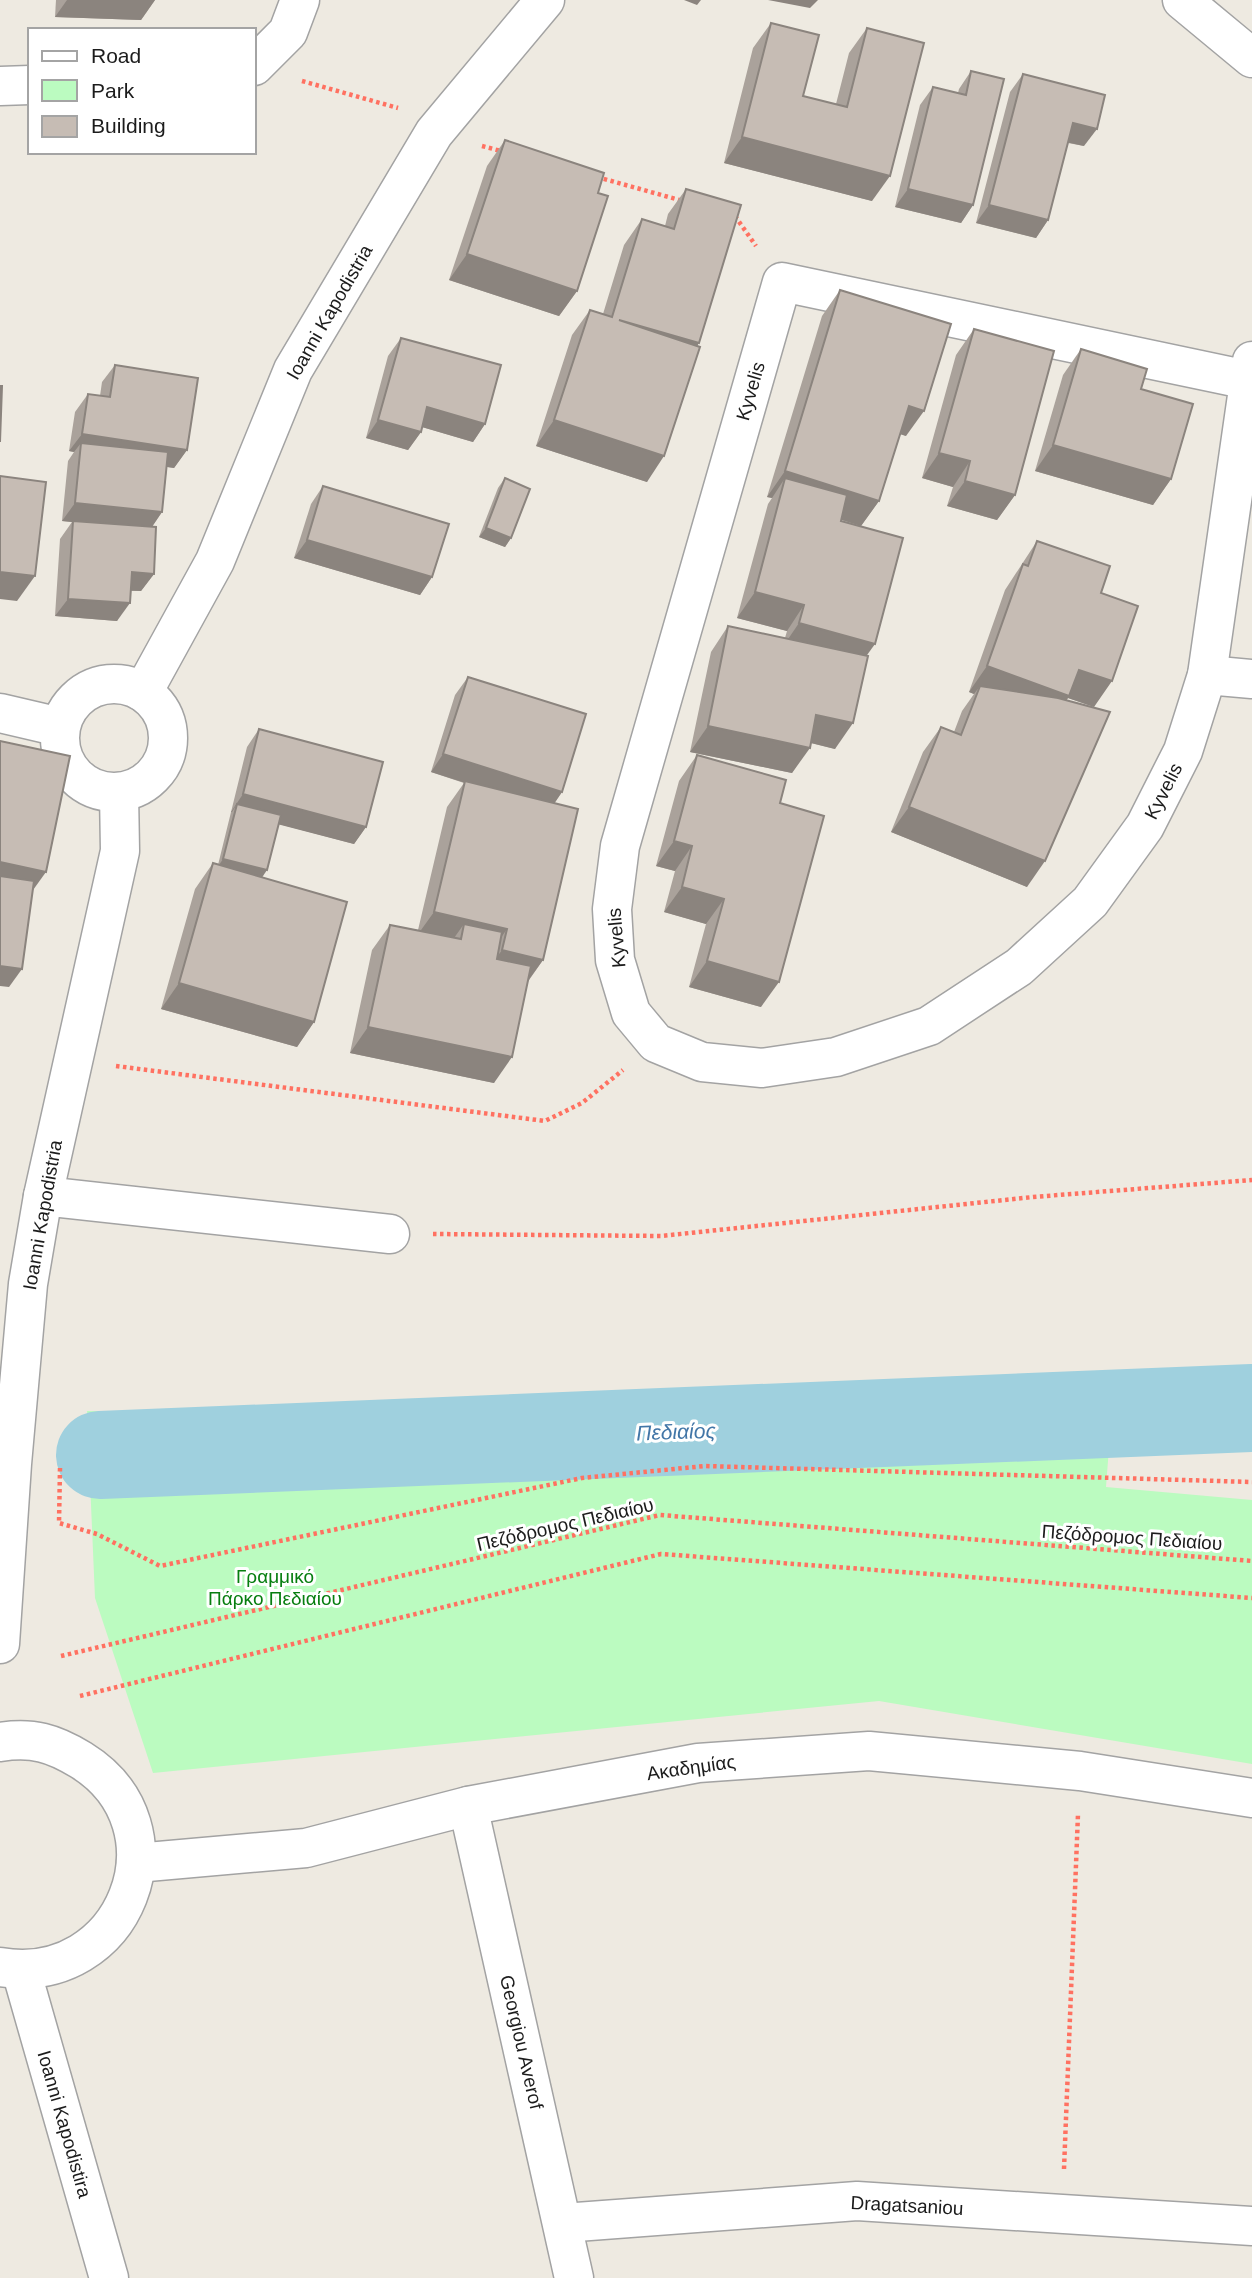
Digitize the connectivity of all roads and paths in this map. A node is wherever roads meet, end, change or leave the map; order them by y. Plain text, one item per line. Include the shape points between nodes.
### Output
1 (300, 0) edge
2 (545, 0) edge
3 (1182, 0) edge
4 (1252, 58) edge
5 (256, 64) edge
6 (292, 78) dead end
7 (28, 85) edge
8 (0, 86) edge
9 (439, 127) junction
10 (512, 155) edge
11 (591, 176) edge
12 (695, 204) edge
13 (734, 214) edge
14 (782, 282) junction
15 (1250, 371) edge
16 (1207, 675) junction
17 (1252, 679) edge
18 (144, 692) junction
19 (0, 713) edge
20 (60, 727) junction
21 (119, 792) junction
22 (656, 1043) junction
23 (116, 1066) dead end
24 (1252, 1180) edge
25 (43, 1196) junction
26 (390, 1234) joint
27 (60, 1468) dead end
28 (1252, 1482) edge
29 (1252, 1561) edge
30 (1252, 1598) edge
31 (0, 1644) edge
32 (61, 1656) dead end
33 (80, 1696) dead end
34 (0, 1742) edge
35 (1080, 1772) junction
36 (1252, 1798) edge
37 (468, 1806) junction
38 (136, 1863) junction
39 (10, 1968) edge
40 (1062, 2214) junction
41 (563, 2223) junction
42 (1252, 2226) edge
43 (109, 2278) edge
44 (573, 2278) edge

1 - 5 street via 288,32
2 - 9 street, Ioanni Kapodistria
3 - 4 street
6 - 9 path
7 - 8 street
9 - 10 path
9 - 18 street, Ioanni Kapodistria via 293,370 215,561
11 - 12 path
13 - 14 path
14 - 15 street, Kyvelis
14 - 22 street, Kyvelis via 620,846 612,909 615,960 632,1013
15 - 16 street, Kyvelis
16 - 17 street
16 - 22 street, Kyvelis via 1183,751 1145,826 1090,902 1019,967 929,1026 836,1057 762,1068 702,1062
18 - 20 street via 127,684 92,688 77,697
18 - 21 street via 166,719 166,757 145,783
19 - 20 street
20 - 21 street via 60,746 76,778 92,788
21 - 25 street, Ioanni Kapodistria via 120,851
22 - 23 path via 582,1103 545,1121
24 - 26 path via 1033,1197 661,1236
25 - 26 street
25 - 31 street, Ioanni Kapodistria via 27,1284
27 - 28 path via 59,1523 97,1534 160,1566 582,1478 705,1466
29 - 32 path, Πεζόδρομος Πεδιαίου via 660,1515
30 - 33 path via 661,1554
34 - 38 street via 33,1740 60,1747 102,1773 122,1799 134,1832
35 - 36 street, Ακαδημίας
35 - 37 street, Ακαδημίας via 869,1751 698,1763
35 - 40 path
37 - 38 street, Ακαδημίας via 306,1848
37 - 41 street, Georgiou Averof
38 - 39 street via 130,1895 114,1923 88,1949 65,1962 38,1969
39 - 43 street, Ioanni Kapodistira
40 - 41 street, Dragatsaniou via 857,2201
40 - 42 street, Dragatsaniou
41 - 44 street, Georgiou Averof

